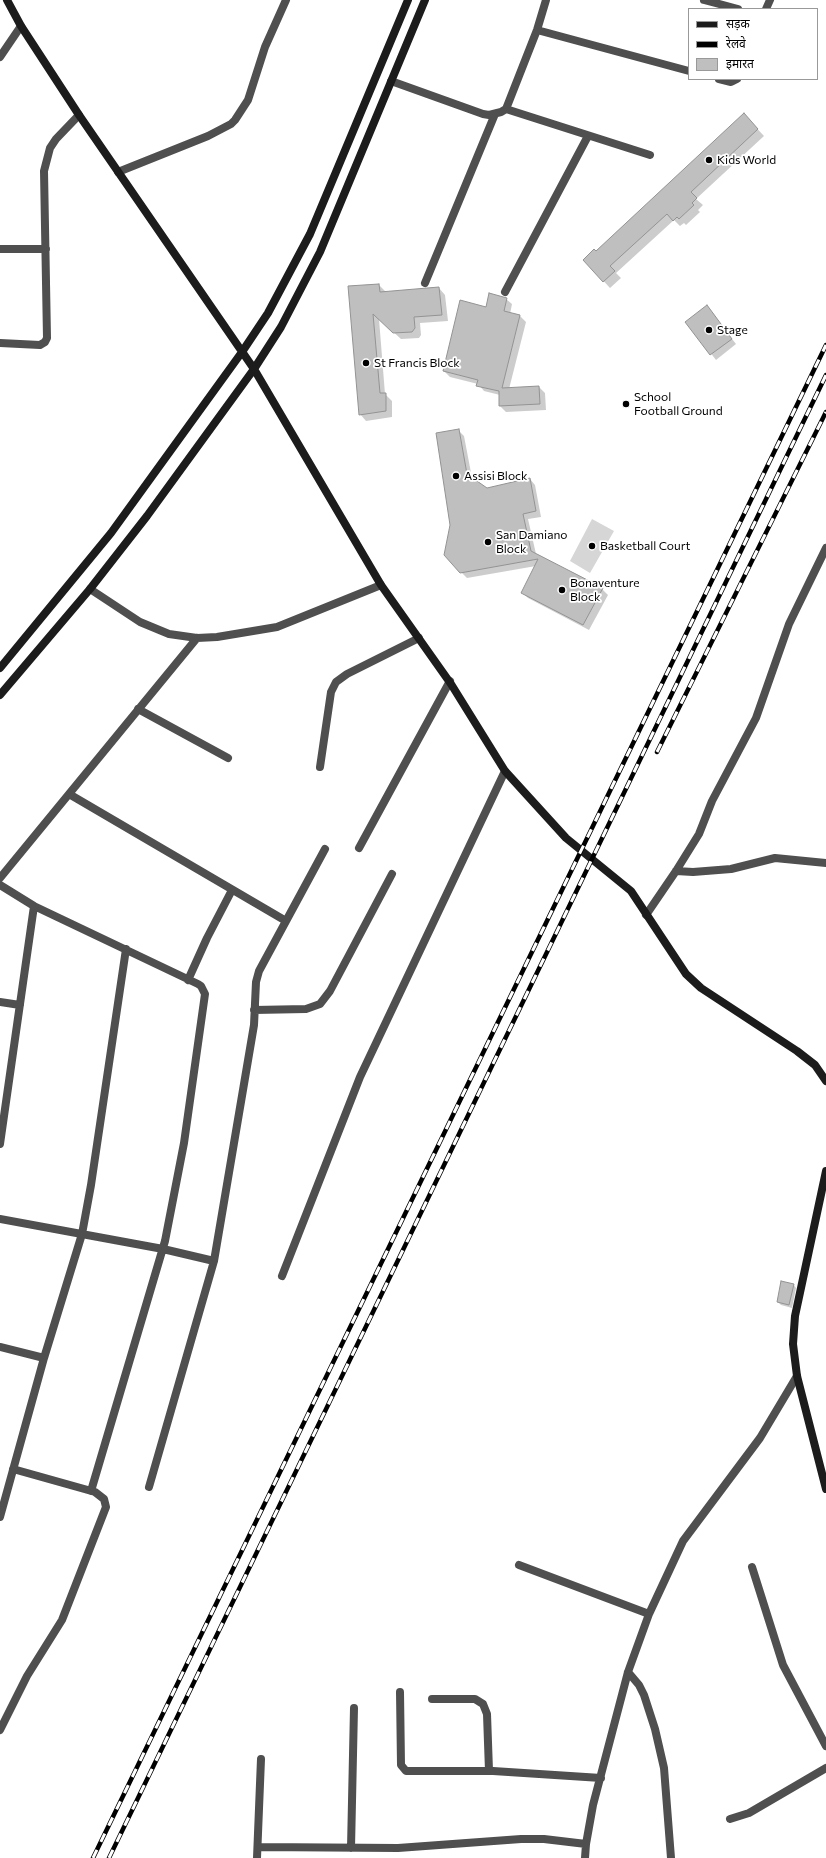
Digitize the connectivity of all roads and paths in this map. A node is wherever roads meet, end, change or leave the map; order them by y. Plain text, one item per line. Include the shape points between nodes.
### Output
1 (7, 0) edge
2 (286, 0) edge
3 (408, 0) edge
4 (425, 0) edge
5 (546, 0) edge
6 (704, 0) edge
7 (734, 8) edge
8 (21, 26) junction
9 (537, 30) junction
10 (0, 57) edge
11 (688, 71) edge
12 (723, 80) edge
13 (735, 80) edge
14 (391, 81) junction
15 (506, 109) junction
16 (495, 114) junction
17 (79, 115) junction
18 (588, 136) junction
19 (650, 155) dead end
20 (118, 172) junction
21 (0, 249) edge
22 (46, 249) junction
23 (425, 283) dead end
24 (505, 292) dead end
25 (0, 344) edge
26 (242, 352) junction
27 (254, 369) junction
28 (826, 548) edge
29 (381, 585) junction
30 (90, 589) junction
31 (197, 638) junction
32 (419, 638) junction
33 (0, 668) edge
34 (450, 682) junction
35 (0, 695) edge
36 (138, 710) junction
37 (228, 758) dead end
38 (320, 767) dead end
39 (505, 771) junction
40 (69, 794) junction
41 (359, 848) dead end
42 (325, 849) dead end
43 (826, 863) edge
44 (676, 871) junction
45 (392, 874) dead end
46 (0, 878) edge
47 (0, 885) edge
48 (232, 890) junction
49 (34, 906) junction
50 (646, 915) junction
51 (286, 922) junction
52 (126, 949) junction
53 (188, 980) junction
54 (0, 1002) edge
55 (20, 1005) junction
56 (254, 1010) junction
57 (826, 1080) edge
58 (0, 1144) edge
59 (826, 1172) edge
60 (0, 1219) edge
61 (82, 1234) junction
62 (164, 1249) junction
63 (214, 1260) junction
64 (282, 1276) dead end
65 (0, 1347) edge
66 (44, 1358) junction
67 (797, 1376) junction
68 (13, 1470) junction
69 (149, 1487) dead end
70 (826, 1489) edge
71 (91, 1491) junction
72 (0, 1517) edge
73 (519, 1565) dead end
74 (752, 1567) dead end
75 (650, 1614) junction
76 (628, 1672) junction
77 (400, 1692) dead end
78 (432, 1699) dead end
79 (354, 1708) dead end
80 (0, 1730) edge
81 (826, 1746) edge
82 (261, 1760) dead end
83 (826, 1768) edge
84 (489, 1770) junction
85 (600, 1778) junction
86 (730, 1819) dead end
87 (586, 1844) junction
88 (258, 1847) junction
89 (351, 1848) junction
90 (257, 1858) edge
91 (585, 1858) edge
92 (671, 1858) edge

1 - 8 street
2 - 20 street via 265,47 248,100 235,120 208,136
3 - 26 street via 310,234 268,313
4 - 14 street
5 - 9 street
6 - 7 street
8 - 10 street
8 - 17 street
9 - 11 street
9 - 15 street
12 - 13 street
14 - 16 street via 483,114
14 - 27 street via 320,252 281,327
15 - 16 street
15 - 18 street
16 - 23 street
17 - 20 street
17 - 22 street via 56,139 46,159
18 - 19 street
18 - 24 street
20 - 26 street
21 - 22 street
22 - 25 street via 48,331 45,342 34,346
26 - 27 street
26 - 33 street via 111,533
27 - 29 street
27 - 30 street via 147,516
28 - 44 street via 788,624 756,718 712,801 699,834
29 - 31 street via 277,627
29 - 32 street
30 - 31 street via 140,622 169,634
30 - 35 street
31 - 36 street
32 - 34 street
32 - 38 street via 336,682 331,692
34 - 39 street
34 - 41 street
36 - 37 street
36 - 40 street
39 - 50 street via 566,838 631,892
39 - 64 street via 360,1077
40 - 46 street
40 - 48 street
42 - 51 street
43 - 44 street via 775,858 731,869
44 - 50 street
45 - 56 street via 330,991 320,1004 306,1009
47 - 49 street
48 - 51 street
48 - 53 street
49 - 52 street
49 - 55 street
50 - 57 street via 686,974 797,1051 815,1065
51 - 56 street via 259,971 254,991
52 - 53 street
52 - 61 street
53 - 62 street via 201,986 206,1001
54 - 55 street
55 - 58 street
56 - 63 street via 254,1025
59 - 67 street via 795,1316 793,1344
60 - 61 street
61 - 62 street
61 - 66 street
62 - 63 street
62 - 71 street
63 - 69 street
65 - 66 street
66 - 68 street
67 - 70 street
67 - 75 street via 760,1438 683,1541
68 - 71 street
68 - 72 street
71 - 80 street via 101,1495 106,1507 88,1555 62,1620 27,1676
73 - 75 street
74 - 81 street via 788,1676
75 - 76 street
76 - 85 street
76 - 92 street via 639,1685 655,1729 664,1768
77 - 84 street via 403,1769 412,1773
78 - 84 street via 475,1699 483,1704 487,1714
79 - 89 street
82 - 88 street
83 - 86 street via 749,1812
84 - 85 street
85 - 87 street
87 - 89 street via 521,1839 398,1848
87 - 91 street
88 - 89 street
88 - 90 street

